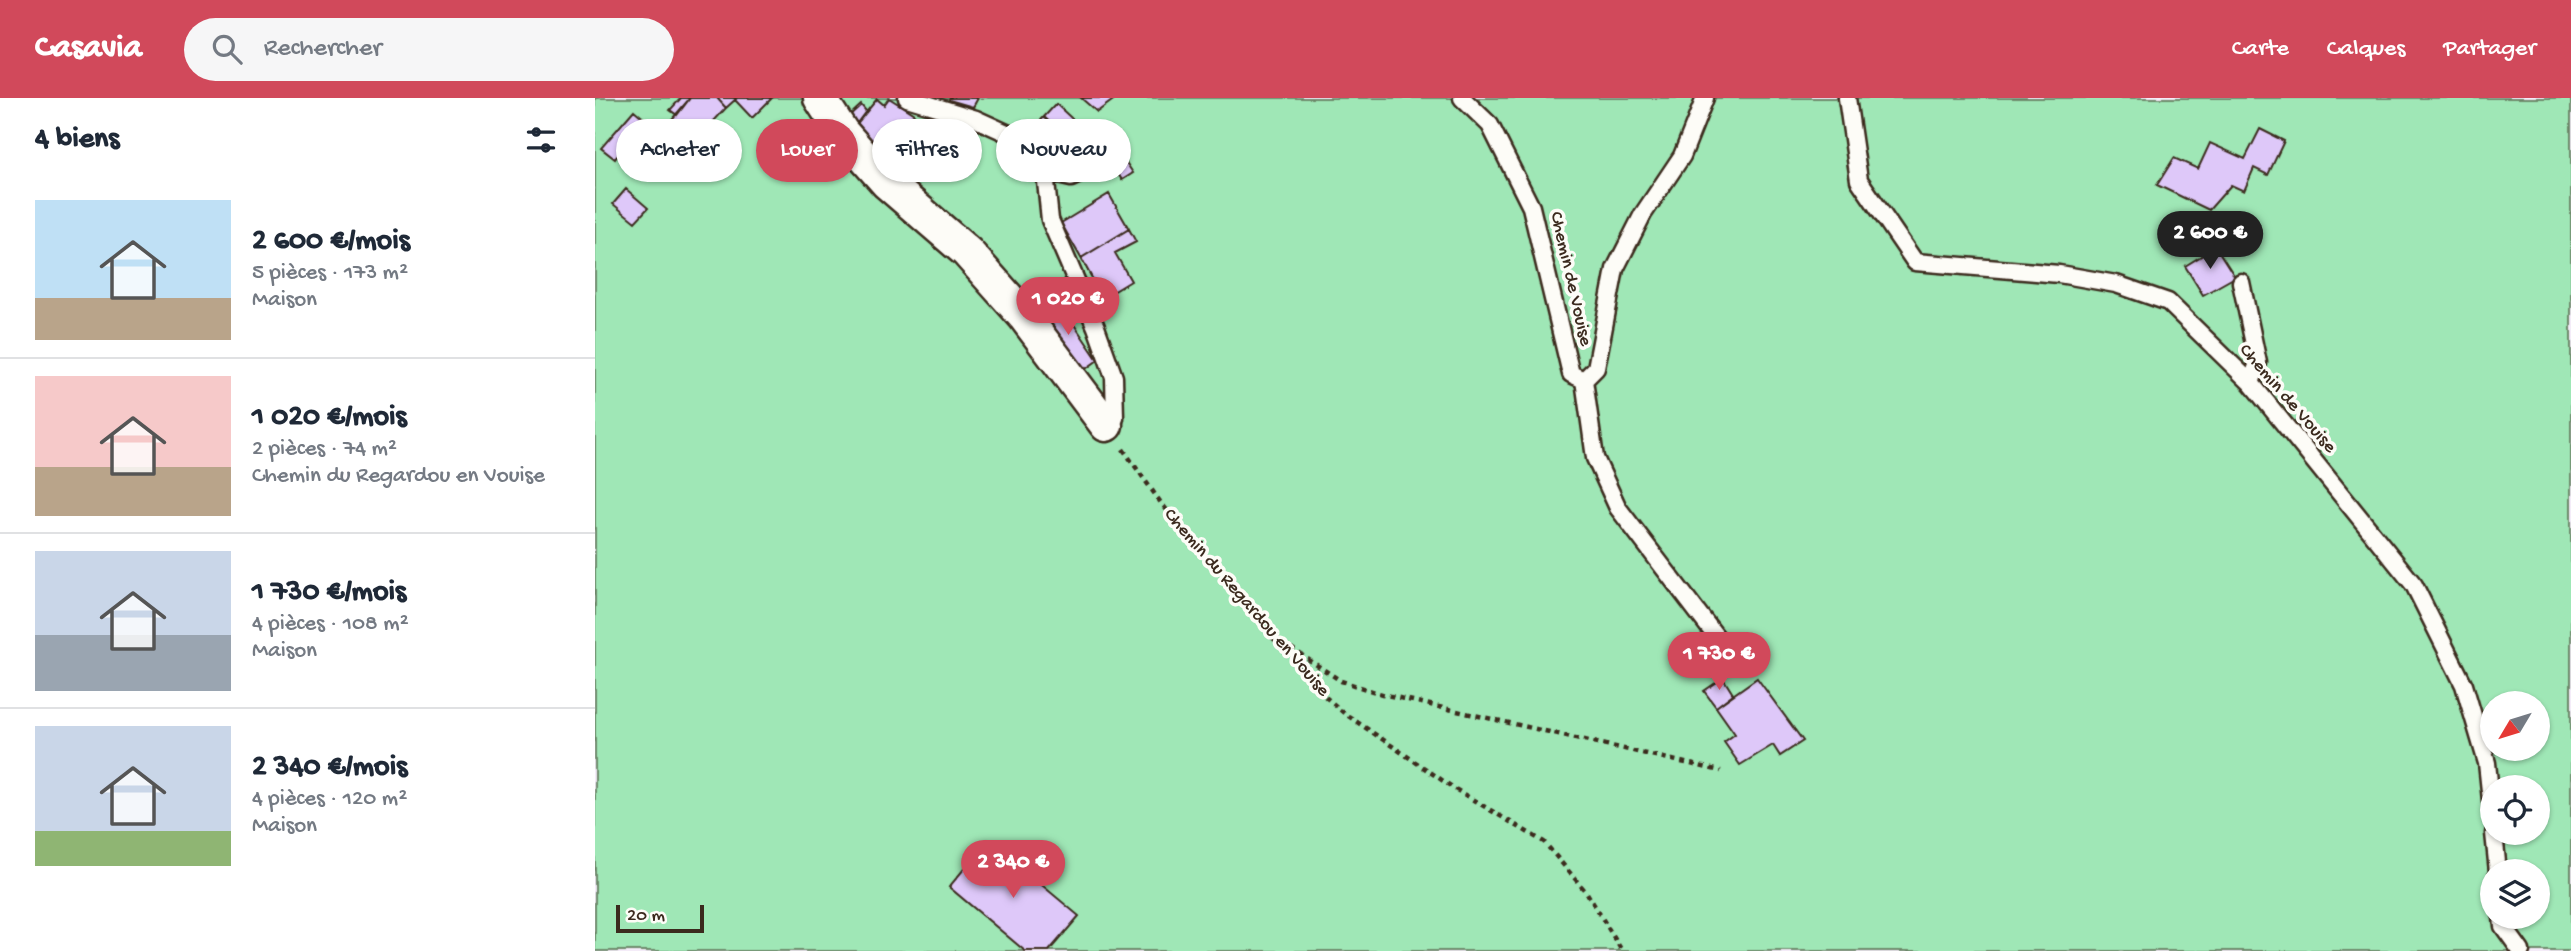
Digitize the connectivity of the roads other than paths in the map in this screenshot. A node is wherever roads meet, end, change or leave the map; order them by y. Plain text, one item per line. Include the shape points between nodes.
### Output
1 (820, 98) edge
2 (907, 98) edge
3 (1462, 98) edge
4 (1705, 98) edge
5 (1847, 98) edge
6 (996, 128) edge
7 (1046, 182) edge
8 (2241, 282) dead end
9 (1584, 380) junction
10 (2251, 383) junction
11 (1106, 425) joint
12 (1727, 651) dead end
13 (2488, 775) edge
14 (2505, 929) edge
15 (2521, 951) edge

1 - 11 street via 842,132 887,183 967,252 1024,316
2 - 6 lane
3 - 9 lane, Chemin de Vouise via 1490,125 1531,207 1571,374
4 - 9 lane, Chemin de Vouise via 1682,156 1643,214 1615,269 1596,368
5 - 10 lane, Chemin de Vouise via 1859,180 1915,262 2059,274 2116,284 2168,302
7 - 11 lane via 1050,219 1114,377 1115,418
8 - 10 lane via 2258,363
9 - 12 lane via 1595,458 1618,508
10 - 13 lane, Chemin de Vouise via 2414,584 2464,685
14 - 15 lane

